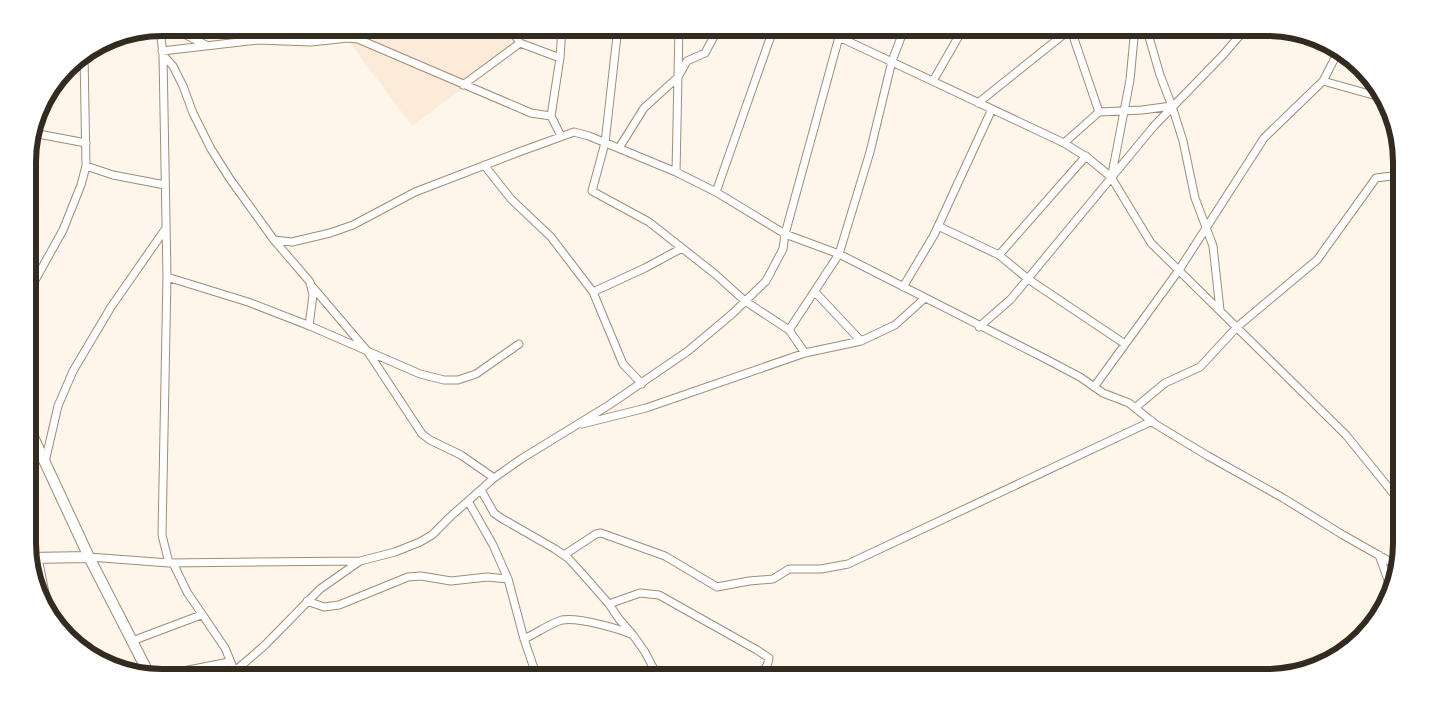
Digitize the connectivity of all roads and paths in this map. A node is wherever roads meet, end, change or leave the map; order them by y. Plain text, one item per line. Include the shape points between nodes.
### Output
1 (714, 36) edge
2 (771, 36) edge
3 (902, 36) edge
4 (959, 36) edge
5 (1061, 36) edge
6 (1074, 36) edge
7 (1134, 36) edge
8 (1148, 36) edge
9 (1240, 36) edge
10 (161, 37) edge
11 (188, 37) edge
12 (257, 37) edge
13 (313, 37) edge
14 (516, 37) edge
15 (561, 37) edge
16 (617, 37) edge
17 (679, 37) edge
18 (839, 37) joint
19 (257, 40) junction
20 (311, 42) junction
21 (520, 43) junction
22 (206, 46) junction
23 (162, 53) junction
24 (1335, 57) edge
25 (560, 58) junction
26 (892, 61) junction
27 (84, 64) edge
28 (678, 77) junction
29 (933, 81) junction
30 (1323, 81) junction
31 (463, 85) junction
32 (1373, 95) edge
33 (978, 103) junction
34 (1172, 106) junction
35 (992, 109) junction
36 (1124, 111) junction
37 (1099, 112) junction
38 (551, 116) junction
39 (40, 134) edge
40 (561, 136) junction
41 (605, 142) junction
42 (86, 143) junction
43 (1064, 143) junction
44 (619, 148) junction
45 (1086, 156) junction
46 (484, 165) junction
47 (86, 166) junction
48 (676, 172) junction
49 (1393, 176) edge
50 (1111, 177) junction
51 (166, 185) junction
52 (716, 192) junction
53 (938, 226) junction
54 (166, 227) junction
55 (1206, 228) junction
56 (785, 234) junction
57 (274, 240) junction
58 (682, 248) junction
59 (838, 254) junction
60 (999, 256) junction
61 (1179, 270) junction
62 (37, 277) edge
63 (167, 277) junction
64 (1028, 279) junction
65 (310, 284) junction
66 (903, 287) junction
67 (593, 292) junction
68 (815, 292) junction
69 (926, 298) junction
70 (745, 301) junction
71 (1220, 310) junction
72 (309, 326) junction
73 (979, 327) junction
74 (1237, 327) junction
75 (789, 330) junction
76 (861, 341) junction
77 (519, 344) dead end
78 (1125, 344) junction
79 (368, 352) junction
80 (805, 353) junction
81 (642, 384) junction
82 (1094, 387) junction
83 (1136, 407) junction
84 (1152, 421) junction
85 (574, 426) junction
86 (36, 443) edge
87 (45, 462) junction
88 (494, 478) junction
89 (481, 490) junction
90 (1393, 493) edge
91 (468, 501) junction
92 (564, 555) junction
93 (1379, 555) junction
94 (89, 557) junction
95 (37, 558) edge
96 (360, 561) junction
97 (1391, 562) edge
98 (171, 563) junction
99 (1387, 578) edge
100 (508, 579) junction
101 (307, 601) junction
102 (609, 604) junction
103 (201, 615) junction
104 (633, 635) junction
105 (524, 639) junction
106 (132, 641) junction
107 (229, 662) junction
108 (146, 668) edge
109 (766, 668) edge
110 (194, 669) edge
111 (232, 669) edge
112 (241, 669) edge
113 (534, 669) edge
114 (654, 669) edge

1 - 28 street via 705,53 688,61
2 - 52 street
3 - 26 street
4 - 29 street
5 - 33 street
6 - 37 street
7 - 36 street
8 - 34 street
9 - 34 street
10 - 23 street
11 - 22 street
12 - 19 street
13 - 20 street
14 - 21 street
15 - 25 street
16 - 41 street
17 - 28 street
18 - 26 street
18 - 56 street
19 - 20 street
19 - 22 street
20 - 31 street via 358,39
21 - 25 street
21 - 31 street
22 - 23 street
23 - 51 street
23 - 57 street via 173,66 211,149
24 - 30 street
25 - 38 street
26 - 29 street
26 - 59 street via 870,152
27 - 42 street
28 - 44 street via 644,108
28 - 48 street
29 - 33 street
30 - 32 street
30 - 55 street via 1264,138
31 - 38 street via 531,113
33 - 35 street
34 - 36 street
34 - 50 street
34 - 55 street
35 - 43 street
35 - 53 street
36 - 37 street
36 - 50 street
37 - 43 street
38 - 40 street
39 - 42 street
40 - 41 street via 574,132
40 - 46 street
41 - 44 street
41 - 58 street via 592,191 649,222
42 - 47 street
43 - 45 street
44 - 48 street
45 - 50 street
45 - 60 street
46 - 57 street via 415,192 353,225 292,242
46 - 67 street via 511,199 551,237
47 - 51 street via 113,175
47 - 62 street via 63,230
48 - 52 street
49 - 74 street via 1376,178 1317,260
50 - 61 street via 1151,243
50 - 64 street
51 - 54 street
52 - 56 street
53 - 60 street
53 - 66 street
54 - 63 street
54 - 87 street via 111,307 73,371 58,406
55 - 61 street
55 - 71 street via 1213,246
56 - 59 street
56 - 70 street via 783,249 766,281
57 - 65 street
58 - 67 street
58 - 70 street
59 - 66 street
59 - 68 street
60 - 64 street
61 - 71 street
61 - 78 street
63 - 72 street
63 - 98 street via 162,535
64 - 73 street
64 - 78 street
65 - 72 street via 313,295
65 - 79 street
66 - 69 street
67 - 81 street via 623,364
68 - 75 street
68 - 76 street
69 - 73 street
69 - 76 street via 895,325
70 - 75 street
70 - 81 street via 688,351
71 - 74 street
72 - 79 street
73 - 82 street via 1065,369
74 - 83 street via 1200,367 1165,383
74 - 90 street via 1346,435
75 - 80 street
76 - 80 street
77 - 79 street via 476,374 458,380 420,374
78 - 82 street
79 - 88 street via 422,434
80 - 85 street via 646,408
81 - 85 street
82 - 83 street
83 - 84 street
84 - 92 street via 848,564 821,570 789,570 773,579 717,587 665,556 601,533
84 - 93 street
85 - 88 street
86 - 87 main road
87 - 94 main road
88 - 89 street
89 - 91 street
89 - 92 street via 500,518
91 - 96 street via 432,535 395,552
91 - 100 street via 493,544
92 - 102 street
93 - 97 street
93 - 99 street
94 - 95 main road
94 - 98 street
94 - 106 main road
96 - 98 street
96 - 101 street
98 - 103 street
100 - 101 street via 487,577 451,581 408,576 339,605 324,607
100 - 105 street
101 - 112 street
102 - 104 street
102 - 109 street via 640,593 659,595 769,658
103 - 106 street
103 - 107 street via 225,648
104 - 105 street via 613,627 563,620
104 - 114 street
105 - 113 street
106 - 108 main road
107 - 110 street
107 - 111 street

